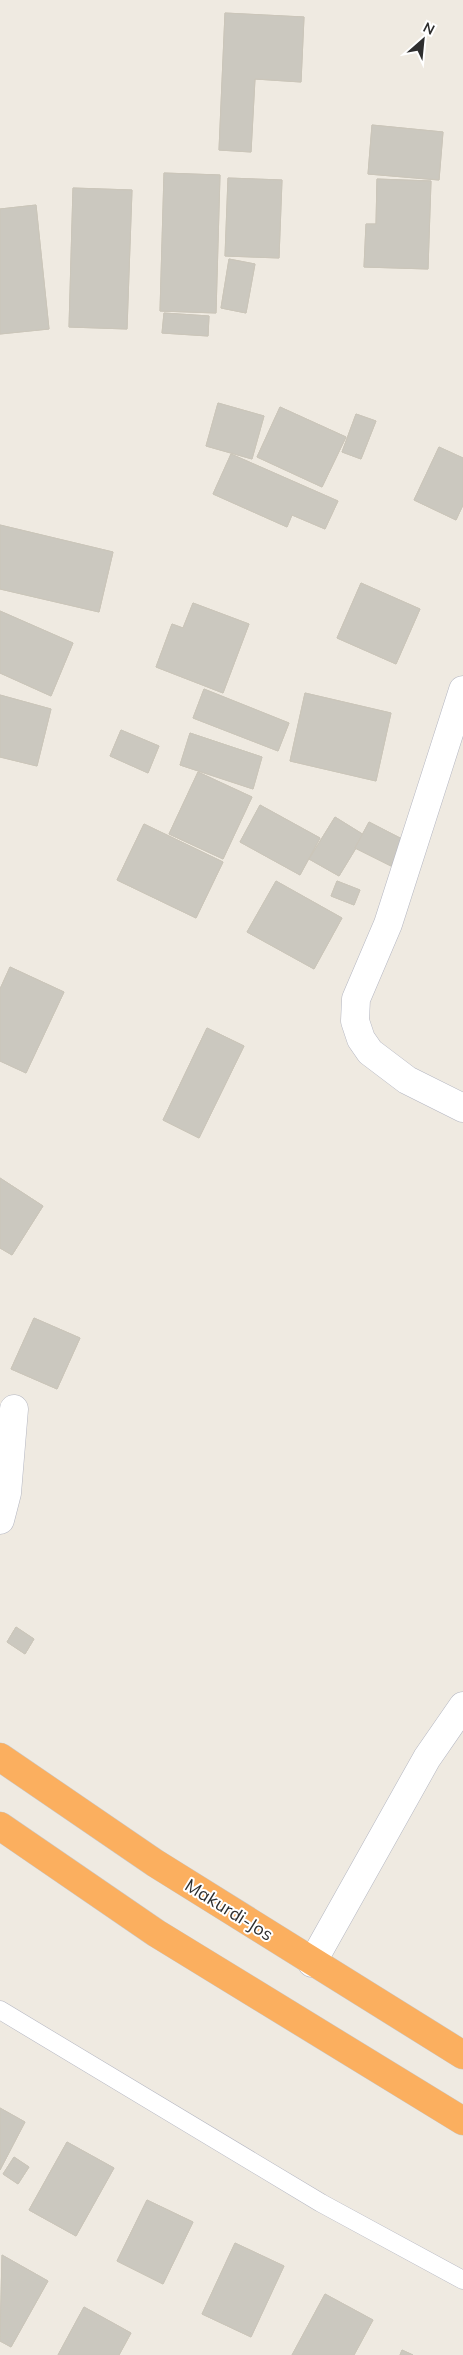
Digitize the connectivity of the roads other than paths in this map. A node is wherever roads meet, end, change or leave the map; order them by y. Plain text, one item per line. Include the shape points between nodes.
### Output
1 (463, 690) edge
2 (463, 1108) edge
3 (14, 1410) dead end
4 (0, 1520) edge
5 (463, 1706) edge
6 (0, 1757) edge
7 (0, 1826) edge
8 (312, 1963) junction
9 (0, 2010) edge
10 (463, 2055) edge
11 (463, 2121) edge
12 (463, 2280) edge

1 - 2 street via 388,924 356,998 355,1021 370,1052 407,1080
3 - 4 street via 7,1493
5 - 8 street via 426,1758
6 - 8 highway, Makurdi-Jos via 155,1863
7 - 11 highway via 156,1933
8 - 10 highway, Makurdi-Jos
9 - 12 lane via 321,2203

